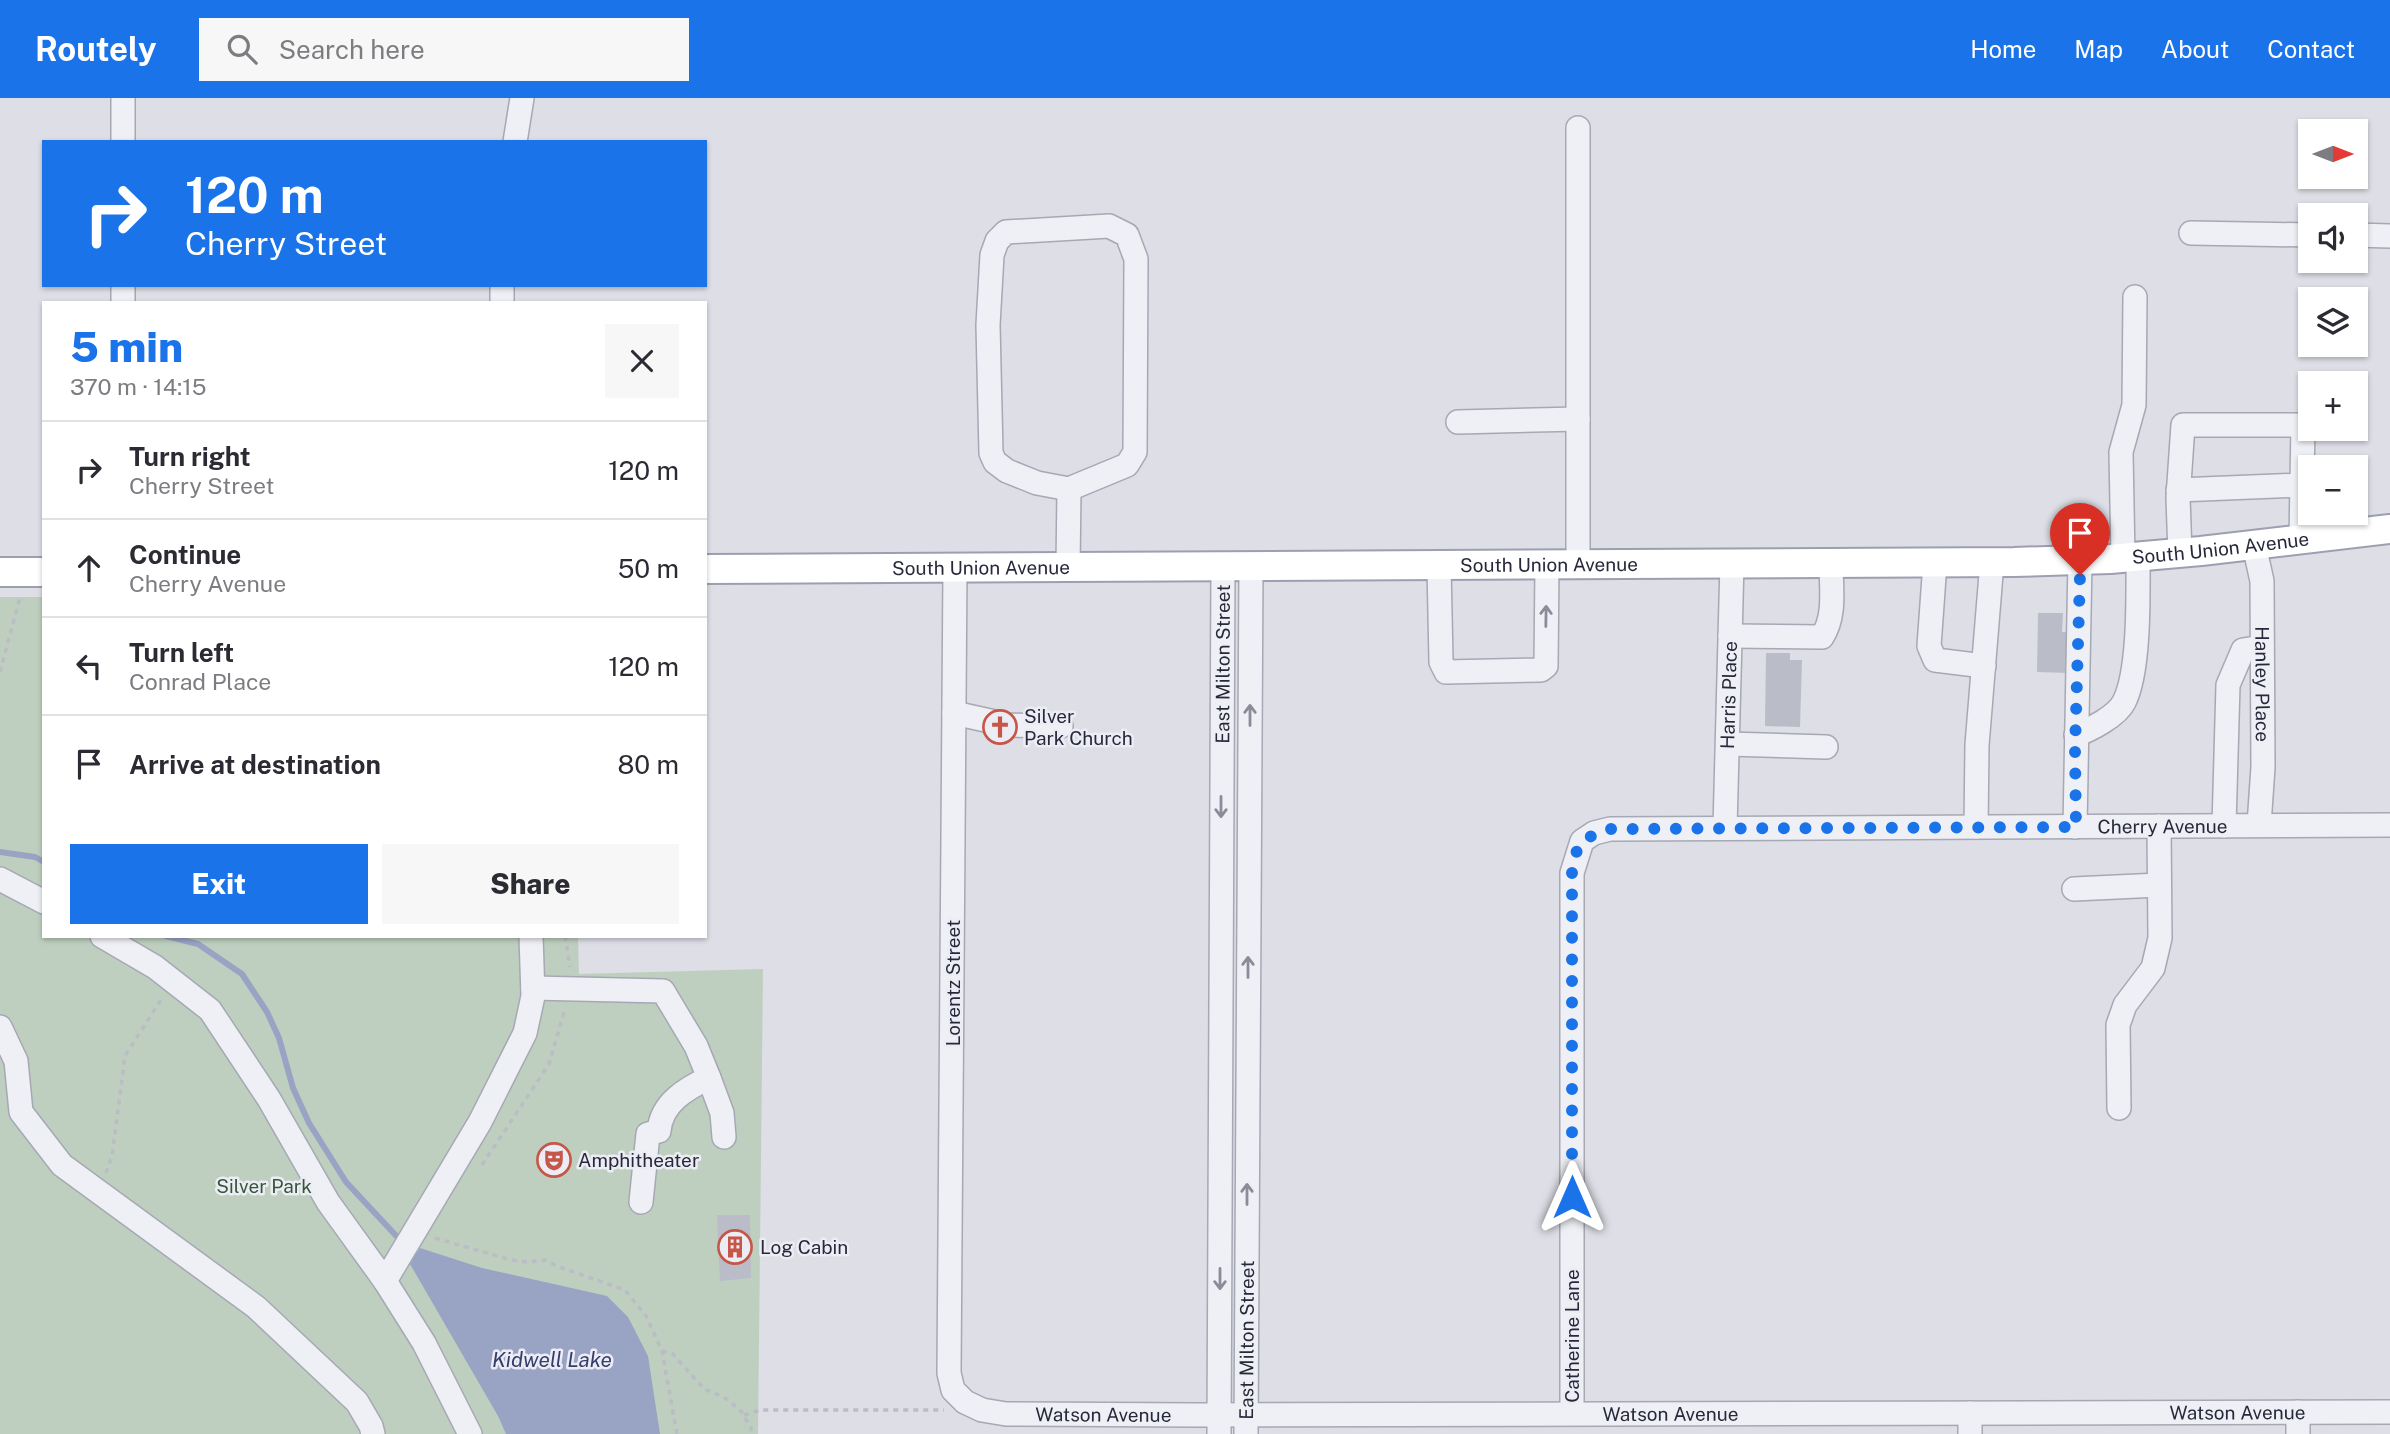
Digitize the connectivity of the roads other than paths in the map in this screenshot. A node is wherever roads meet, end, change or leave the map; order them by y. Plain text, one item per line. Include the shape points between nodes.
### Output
1 (123, 98) edge
2 (522, 98) edge
3 (1578, 128) dead end
4 (123, 140) edge
5 (514, 140) edge
6 (2191, 233) dead end
7 (2298, 235) edge
8 (2368, 236) edge
9 (2390, 236) edge
10 (2135, 298) dead end
11 (1578, 419) junction
12 (1458, 422) dead end
13 (2302, 455) edge
14 (2298, 485) edge
15 (1069, 488) junction
16 (2178, 490) junction
17 (2301, 525) edge
18 (2390, 529) edge
19 (2301, 539) junction
20 (2254, 545) junction
21 (2180, 553) junction
22 (2130, 557) junction
23 (2080, 560) junction
24 (1935, 562) junction
25 (1992, 562) junction
26 (1732, 563) junction
27 (1831, 563) junction
28 (1547, 565) junction
29 (1578, 565) junction
30 (1439, 566) junction
31 (1069, 567) junction
32 (1223, 567) junction
33 (1251, 567) junction
34 (955, 568) junction
35 (707, 569) edge
36 (0, 572) edge
37 (42, 572) edge
38 (1730, 636) junction
39 (2262, 647) junction
40 (1984, 666) junction
41 (954, 713) junction
42 (1061, 726) dead end
43 (2076, 735) junction
44 (1728, 744) junction
45 (1826, 747) dead end
46 (1250, 759) junction
47 (1222, 760) junction
48 (2259, 825) junction
49 (2390, 825) edge
50 (2159, 826) junction
51 (2224, 826) junction
52 (1976, 827) junction
53 (2076, 827) junction
54 (1726, 828) junction
55 (1582, 841) joint
56 (0, 879) edge
57 (2159, 885) junction
58 (2074, 889) dead end
59 (42, 901) edge
60 (1249, 920) junction
61 (1221, 922) junction
62 (105, 938) edge
63 (531, 938) edge
64 (533, 988) junction
65 (0, 1027) edge
66 (709, 1078) junction
67 (1220, 1084) junction
68 (1248, 1084) junction
69 (2119, 1108) dead end
70 (724, 1137) dead end
71 (641, 1202) dead end
72 (1220, 1244) junction
73 (1247, 1244) junction
74 (386, 1281) junction
75 (950, 1404) joint
76 (2390, 1412) edge
77 (1572, 1413) junction
78 (1970, 1423) edge
79 (2298, 1423) edge
80 (1246, 1424) edge
81 (1219, 1425) edge
82 (373, 1434) edge
83 (470, 1434) edge

1 - 4 street
2 - 5 street
3 - 11 street
6 - 7 street
8 - 9 street
10 - 22 street via 2134,405 2121,452
11 - 12 street
11 - 29 street
13 - 16 street via 2302,425 2183,425
14 - 16 street
15 - 15 street via 1127,465 1135,452 1136,258 1127,235 1109,226 1006,232 992,256 991,453 1007,471 1037,483
15 - 31 street
16 - 21 street
17 - 19 street
18 - 19 main road, South Union Avenue
19 - 20 main road, South Union Avenue
20 - 21 main road, South Union Avenue
20 - 39 street, Hanley Place via 2262,581
21 - 22 main road, South Union Avenue
22 - 23 main road, South Union Avenue
22 - 43 street via 2137,617 2132,681 2123,704 2093,729
23 - 25 main road, South Union Avenue
23 - 43 street
24 - 25 main road, South Union Avenue
24 - 27 main road, South Union Avenue
24 - 40 street via 1929,646 1935,660
25 - 40 street
26 - 27 main road, South Union Avenue
26 - 29 main road, South Union Avenue
26 - 38 street, Harris Place
27 - 38 street via 1831,609 1822,637
28 - 29 main road, South Union Avenue
28 - 30 main road, South Union Avenue
30 -> 28 street via 1441,662 1446,672 1541,670 1546,666
30 - 33 main road, South Union Avenue
31 - 32 main road, South Union Avenue
31 - 34 main road, South Union Avenue
32 - 33 main road, South Union Avenue
32 - 47 street, East Milton Street
46 -> 33 street, East Milton Street
34 - 35 main road, South Union Avenue
34 - 41 street, Lorentz Street
36 - 37 main road
38 - 44 street, Harris Place
39 - 48 street, Hanley Place
39 - 51 street via 2243,650 2228,685
40 - 52 street
41 - 42 street via 1008,725
41 - 75 street, Lorentz Street
43 - 53 street
44 - 45 street
44 - 54 street, Harris Place
46 - 47 street, East Milton Street
46 - 60 street, East Milton Street
47 -> 61 street, East Milton Street
48 - 49 street, Cherry Avenue
48 - 51 street, Cherry Avenue
50 - 51 street, Cherry Avenue
50 - 53 street, Cherry Avenue
50 - 57 street
52 - 53 street, Cherry Avenue
52 - 54 street, Cherry Avenue
54 - 55 street, Cherry Avenue via 1610,829
55 - 77 street, Catherine Lane via 1572,873
56 - 59 street
57 - 58 street
57 - 69 street via 2161,938 2153,968 2125,1005 2118,1025
60 - 61 street
68 -> 60 street, East Milton Street
61 - 67 street, East Milton Street
62 - 74 street via 155,967 210,1010 328,1202
63 - 64 street
64 - 66 street via 663,991
64 - 74 street via 525,1033 412,1245
65 - 82 street via 16,1061 21,1112 62,1165 256,1307 358,1402
66 - 70 street via 722,1113
66 - 71 street via 676,1096 659,1131 648,1134
67 - 68 street
67 - 72 street, East Milton Street
73 -> 68 street, East Milton Street
72 - 73 street, East Milton Street
72 -> 81 street, East Milton Street
73 - 80 street, East Milton Street
74 - 83 street
75 - 81 street, Watson Avenue via 1006,1415
76 - 79 street, Watson Avenue
77 - 78 street, Watson Avenue
77 - 80 street, Watson Avenue
78 - 79 street, Watson Avenue
80 - 81 street, Watson Avenue

